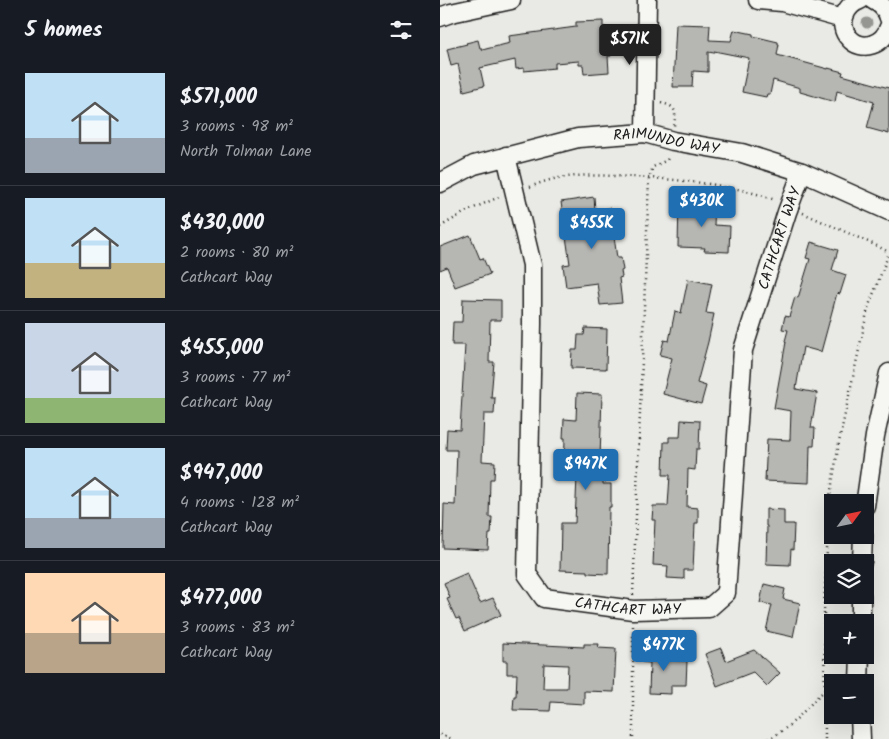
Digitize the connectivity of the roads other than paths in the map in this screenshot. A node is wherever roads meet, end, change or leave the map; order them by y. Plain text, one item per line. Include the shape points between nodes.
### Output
1 (511, 0) edge
2 (647, 0) edge
3 (758, 0) edge
4 (860, 0) edge
5 (873, 0) edge
6 (440, 17) edge
7 (889, 18) edge
8 (843, 19) junction
9 (889, 27) edge
10 (645, 134) junction
11 (506, 156) junction
12 (802, 172) junction
13 (440, 183) edge
14 (889, 211) edge
15 (889, 373) edge
16 (867, 494) edge
17 (860, 724) edge
18 (860, 739) edge

1 - 6 street
2 - 10 street
3 - 8 street via 782,2
4 - 8 street via 850,5
5 - 7 street via 885,8
8 - 9 street via 844,31 849,38 863,46 878,42
10 - 11 street, RAIMUNDO WAY via 578,138
10 - 12 street, RAIMUNDO WAY via 742,153
11 - 12 street, CATHCART WAY via 532,265 528,574 544,598 633,610 709,608 726,592 743,350
11 - 13 street, RAIMUNDO WAY via 474,165
12 - 14 street, RAIMUNDO WAY
15 - 16 street
17 - 18 street

